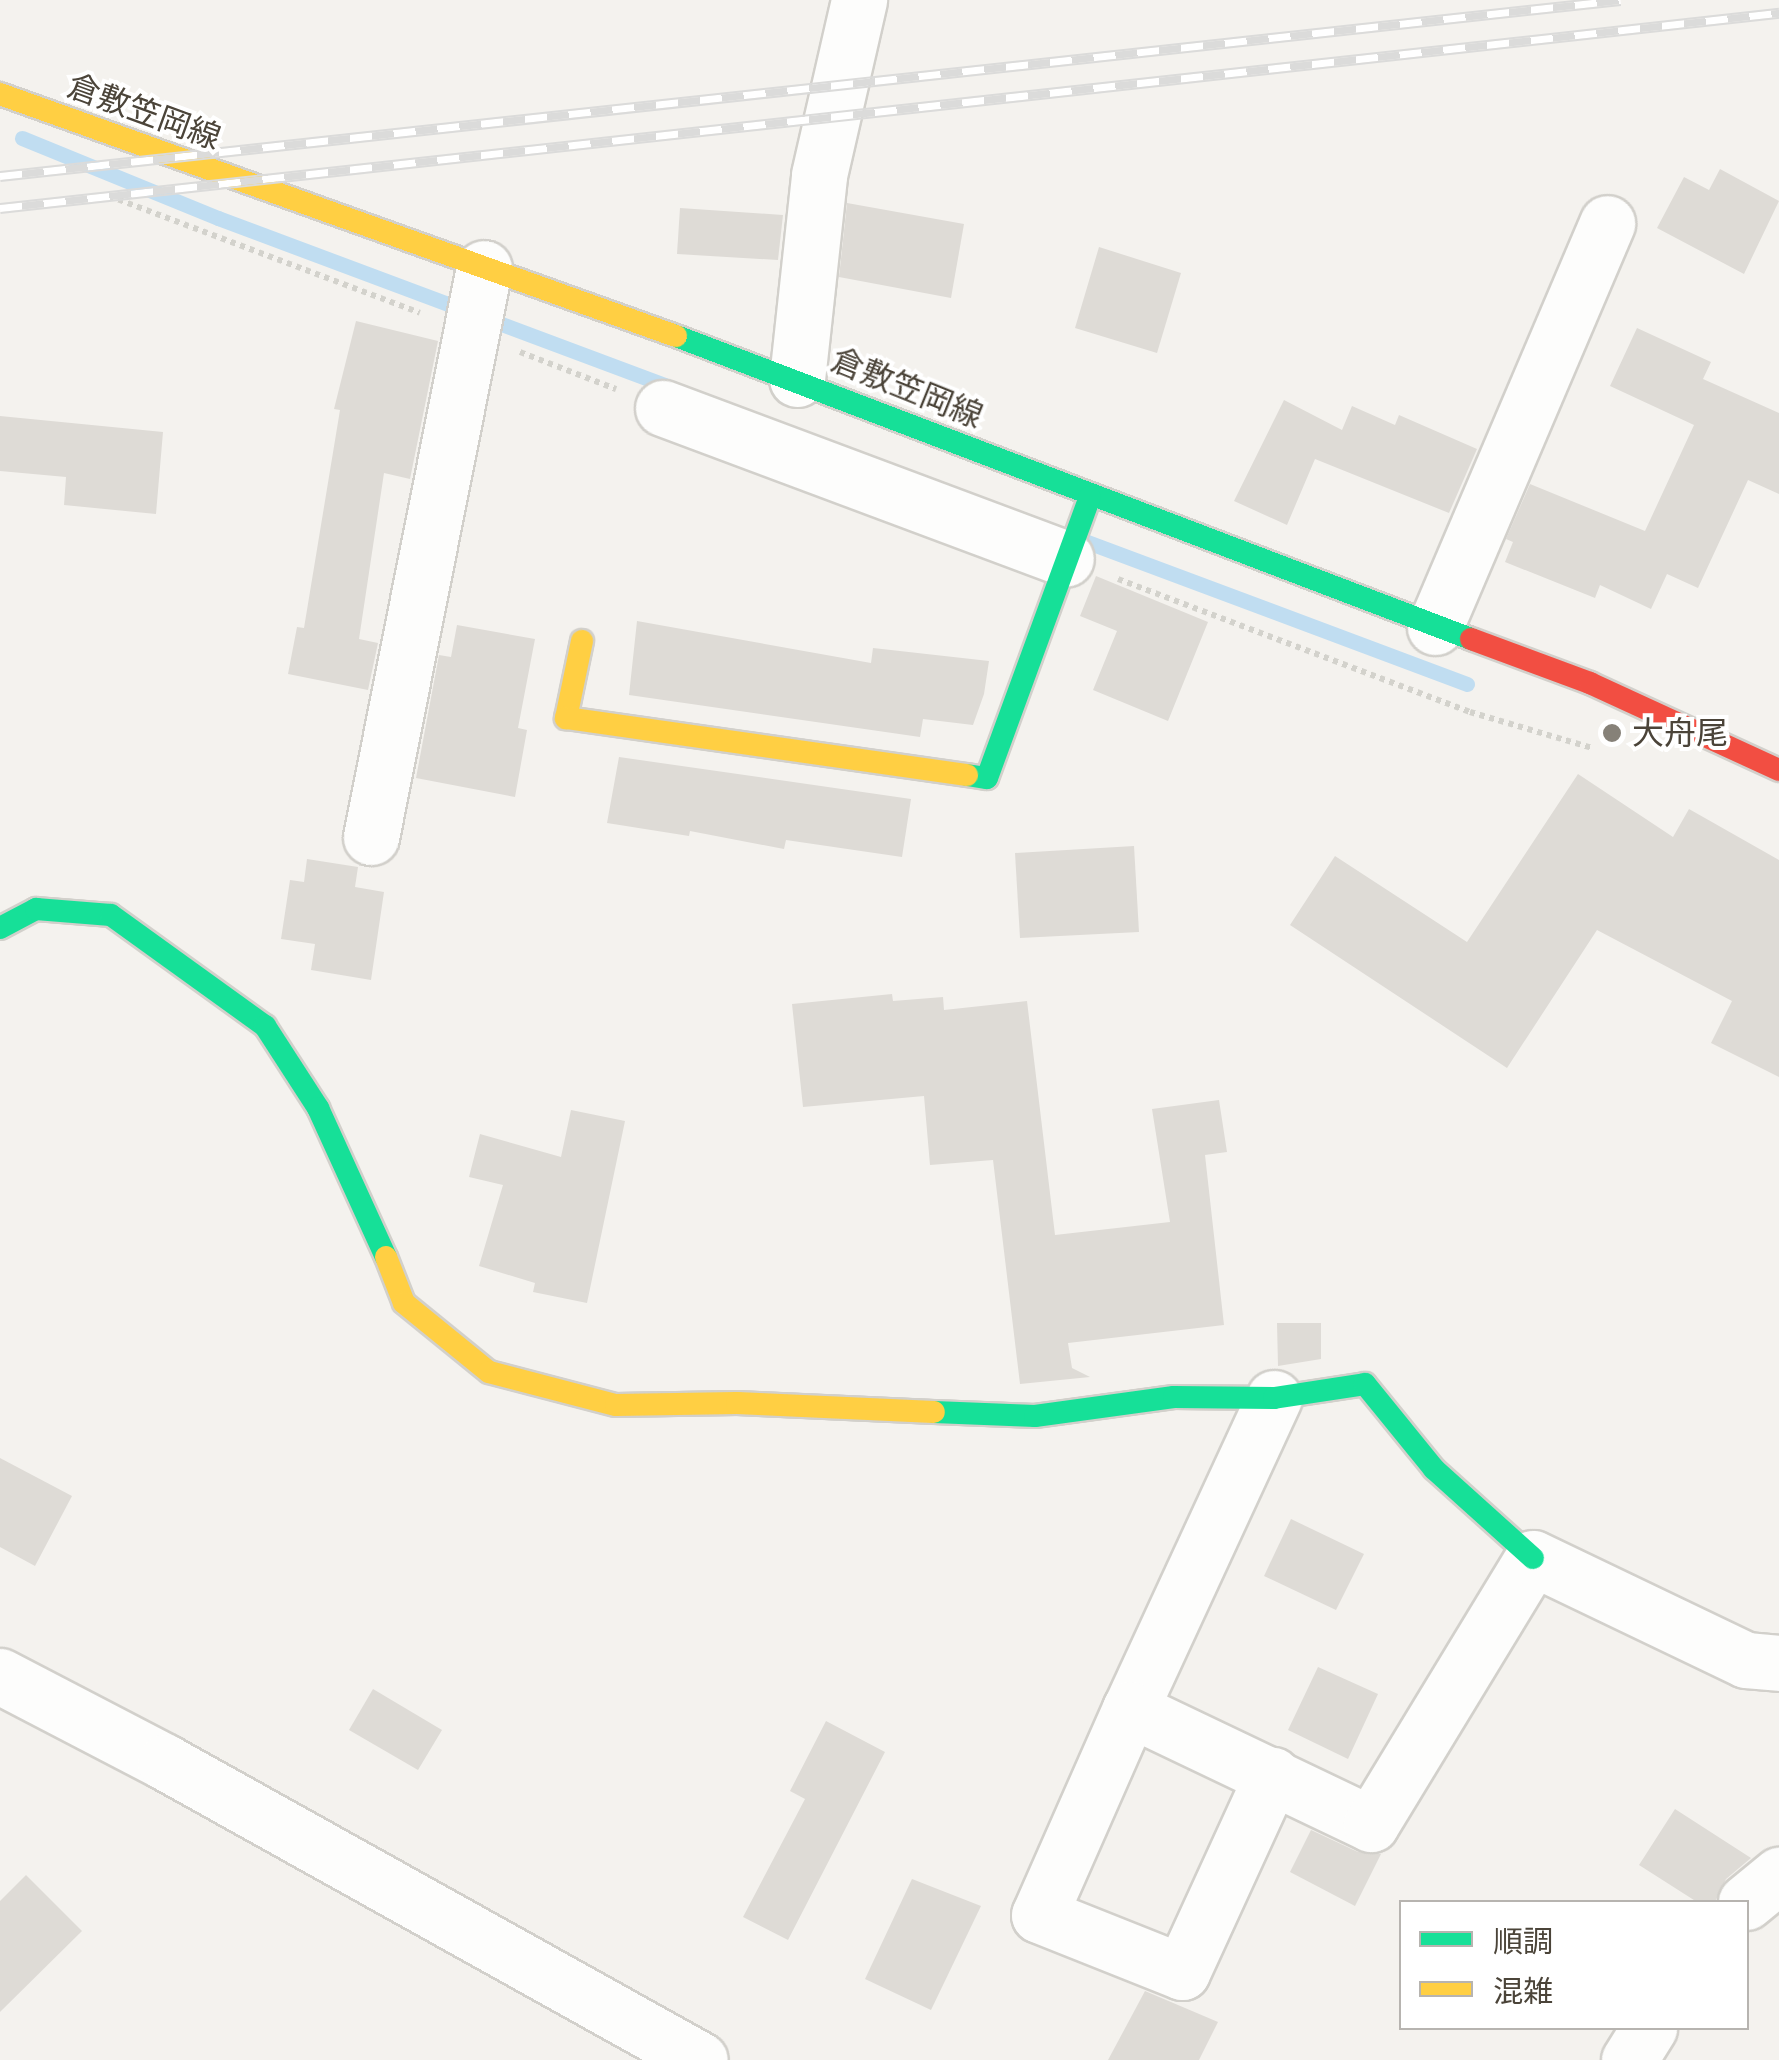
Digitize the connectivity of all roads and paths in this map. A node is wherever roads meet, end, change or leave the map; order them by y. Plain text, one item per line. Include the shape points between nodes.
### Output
1 (859, 0) edge
2 (0, 94) edge
3 (93, 190) dead end
4 (1608, 224) dead end
5 (475, 305) junction
6 (798, 379) junction
7 (663, 408) joint
8 (1090, 498) junction
9 (1072, 544) junction
10 (1435, 627) junction
11 (582, 641) dead end
12 (1600, 750) dead end
13 (1779, 770) edge
14 (371, 837) dead end
15 (0, 928) edge
16 (1274, 1398) junction
17 (1533, 1558) junction
18 (1779, 1663) edge
19 (0, 1676) edge
20 (1130, 1709) junction
21 (1272, 1775) junction
22 (1779, 1875) edge
23 (1748, 1900) edge
24 (1647, 2030) edge
25 (700, 2060) edge
26 (1629, 2060) edge

1 - 6 street via 820,175
2 - 5 street, 倉敷笠岡線
3 - 5 path
4 - 10 street
5 - 6 street, 倉敷笠岡線
5 - 7 path
5 - 14 street
6 - 8 street, 倉敷笠岡線
7 - 9 street
8 - 9 street
8 - 10 street, 倉敷笠岡線
9 - 11 street via 987,778 566,718
9 - 12 path via 1470,712
10 - 13 street, 倉敷笠岡線 via 1590,683
15 - 16 street via 36,909 112,915 265,1026 318,1108 404,1303 489,1372 616,1404 1036,1416 1174,1398
16 - 17 street via 1365,1384 1434,1469
16 - 20 street
17 - 18 street via 1746,1660
17 - 21 street via 1371,1824
19 - 25 street
20 - 21 street
20 - 21 street via 1038,1916 1182,1972
22 - 23 street
24 - 26 street

